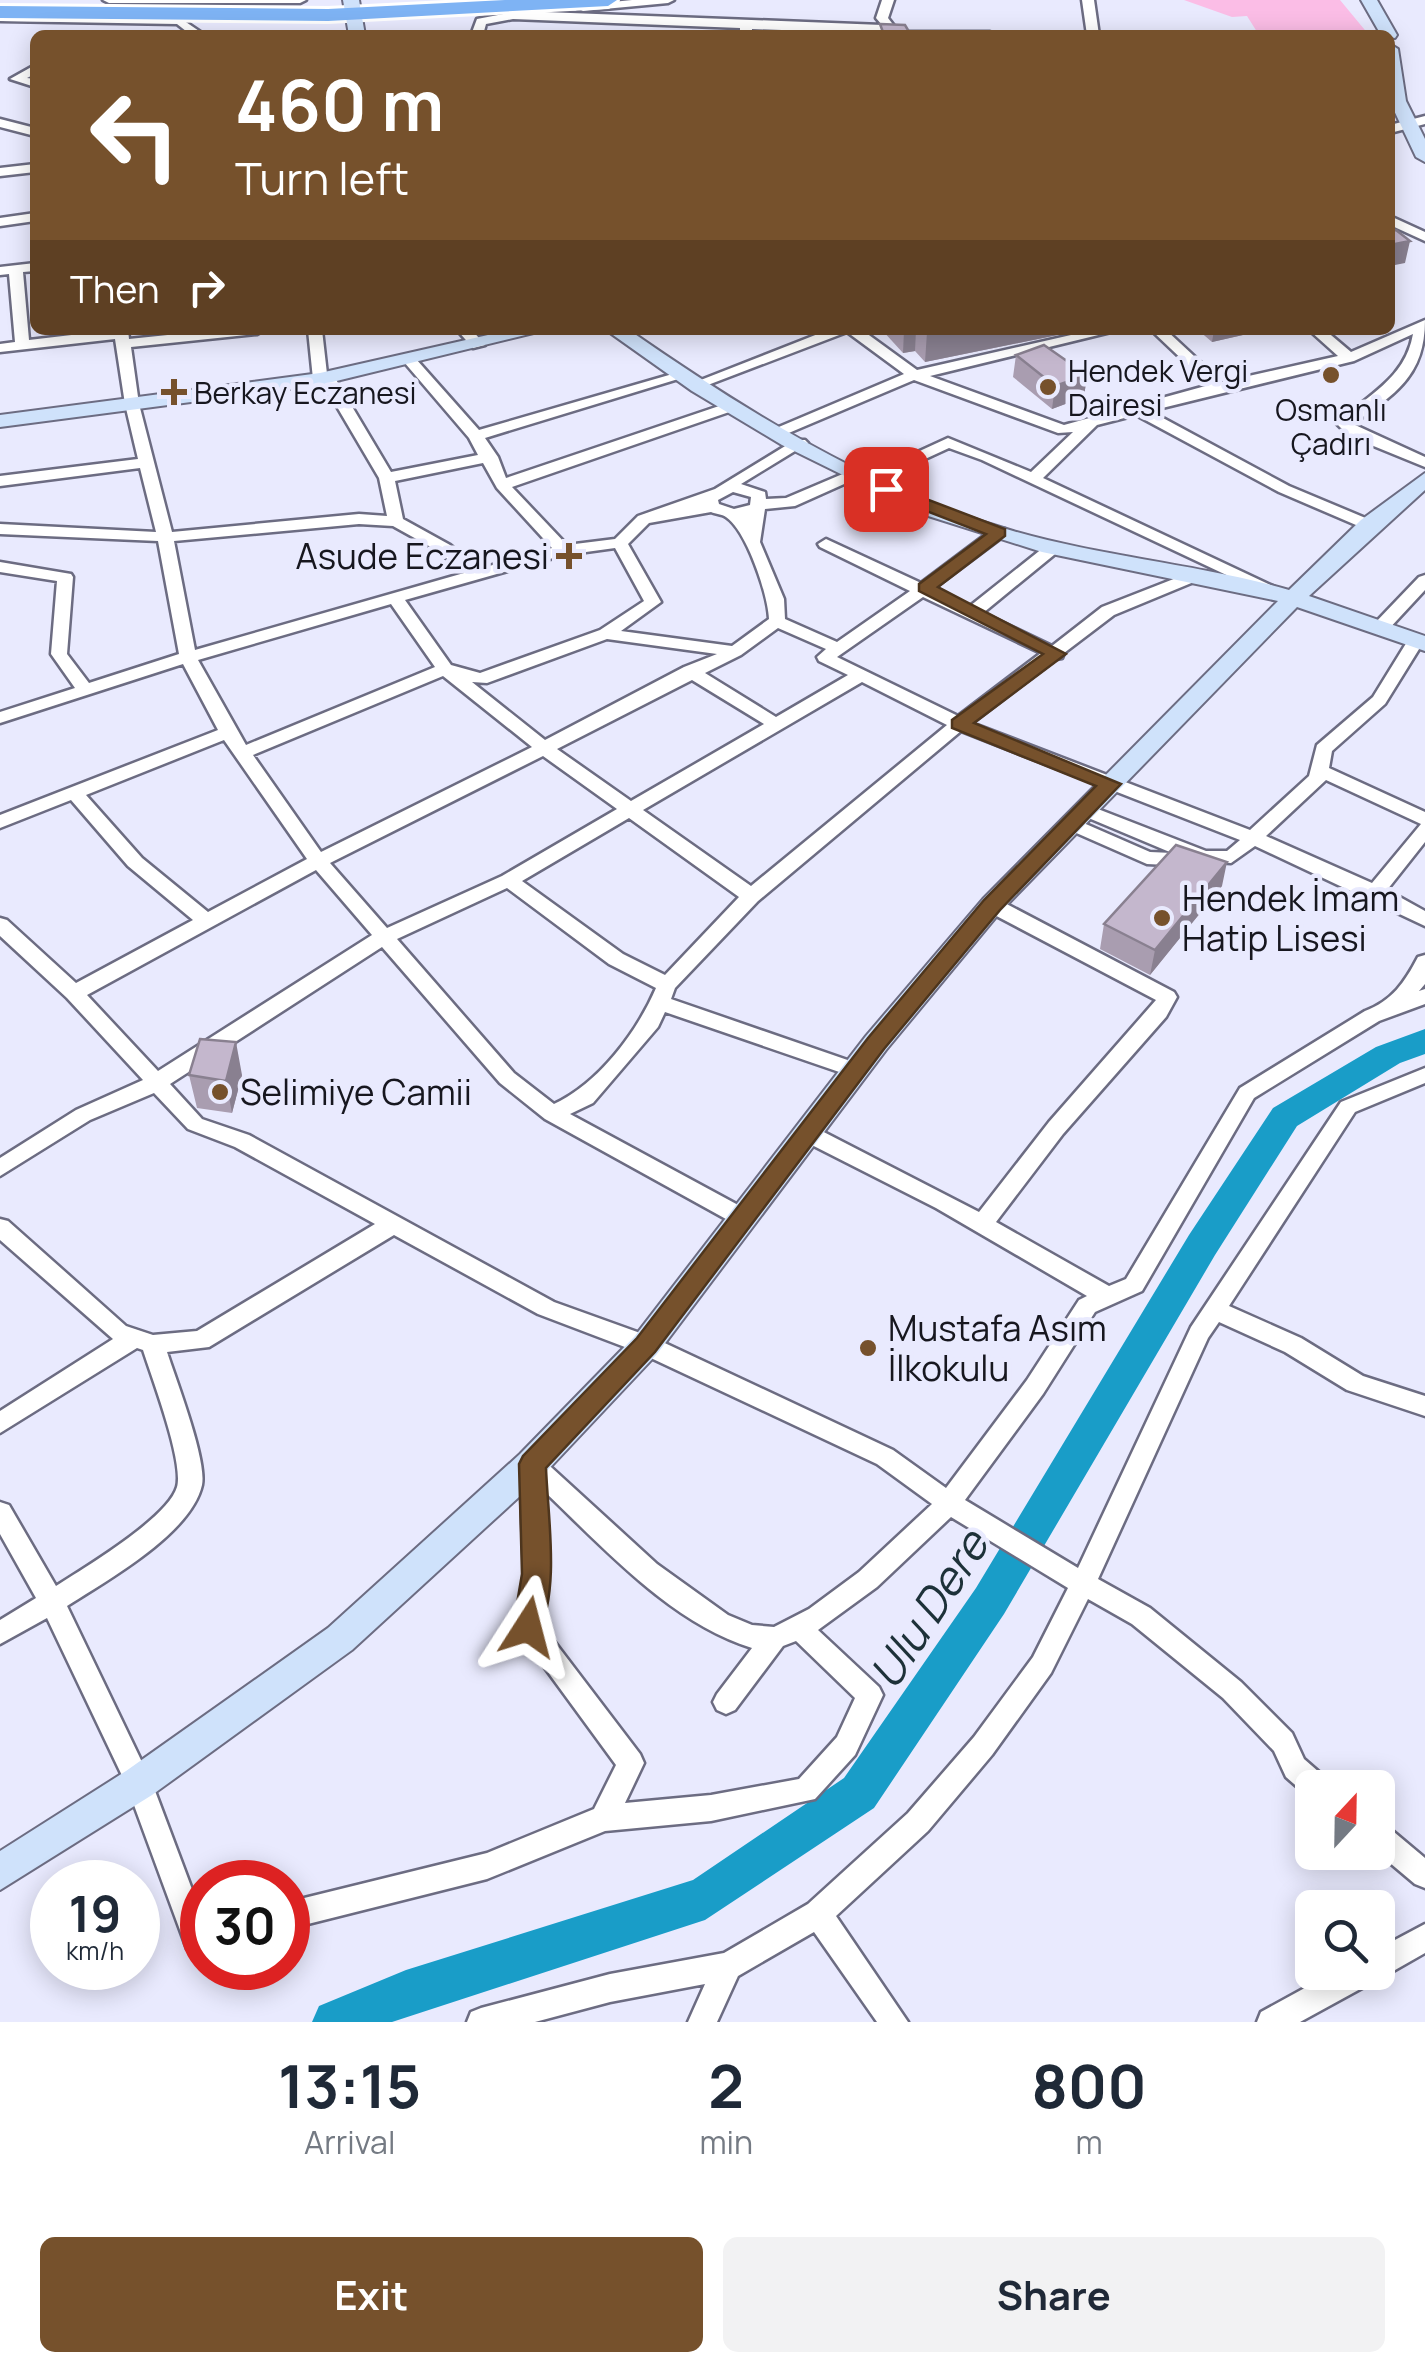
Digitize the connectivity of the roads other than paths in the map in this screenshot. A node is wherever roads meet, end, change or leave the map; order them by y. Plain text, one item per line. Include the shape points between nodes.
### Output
1 (108, 0) edge
2 (326, 0) edge
3 (391, 0) edge
4 (496, 0) edge
5 (532, 0) edge
6 (608, 0) edge
7 (668, 0) edge
8 (888, 0) edge
9 (1088, 0) edge
10 (1358, 0) edge
11 (1369, 0) edge
12 (474, 3) junction
13 (287, 8) edge
14 (426, 8) junction
15 (0, 12) edge
16 (509, 16) junction
17 (355, 18) edge
18 (177, 19) junction
19 (891, 29) junction
20 (191, 30) edge
21 (479, 30) edge
22 (746, 30) edge
23 (895, 30) edge
24 (1091, 30) edge
25 (1373, 30) edge
26 (1386, 30) edge
27 (30, 72) edge
28 (30, 81) edge
29 (1395, 84) edge
30 (1, 123) edge
31 (1401, 124) edge
32 (30, 131) edge
33 (1425, 157) edge
34 (30, 169) edge
35 (0, 172) edge
36 (1425, 177) edge
37 (30, 218) edge
38 (0, 222) edge
39 (1395, 222) edge
40 (1425, 237) edge
41 (8, 270) edge
42 (1424, 325) edge
43 (316, 335) edge
44 (623, 335) edge
45 (826, 335) edge
46 (860, 335) edge
47 (1090, 335) edge
48 (1163, 335) edge
49 (1322, 335) edge
50 (122, 336) edge
51 (471, 337) edge
52 (22, 346) junction
53 (0, 348) edge
54 (1349, 358) junction
55 (411, 362) junction
56 (914, 375) junction
57 (324, 378) junction
58 (688, 381) junction
59 (1219, 387) junction
60 (132, 404) junction
61 (730, 407) junction
62 (1140, 411) junction
63 (0, 421) edge
64 (1090, 424) junction
65 (779, 432) junction
66 (476, 436) junction
67 (800, 443) junction
68 (490, 457) junction
69 (1425, 462) edge
70 (146, 463) junction
71 (863, 476) junction
72 (387, 478) junction
73 (1425, 479) edge
74 (1032, 480) junction
75 (0, 481) edge
76 (502, 485) junction
77 (716, 496) junction
78 (758, 506) junction
79 (734, 514) junction
80 (396, 521) junction
81 (1369, 525) junction
82 (0, 529) edge
83 (999, 532) junction
84 (165, 538) junction
85 (752, 542) junction
86 (620, 543) junction
87 (826, 544) dead end
88 (1054, 547) junction
89 (563, 550) junction
90 (0, 567) edge
91 (475, 574) junction
92 (1195, 576) junction
93 (1425, 580) edge
94 (926, 588) junction
95 (397, 601) junction
96 (1292, 602) junction
97 (973, 612) junction
98 (776, 621) junction
99 (1380, 628) junction
100 (606, 634) junction
101 (1420, 642) edge
102 (838, 649) junction
103 (734, 651) junction
104 (1056, 654) junction
105 (188, 657) junction
106 (445, 670) junction
107 (690, 671) junction
108 (858, 676) junction
109 (88, 692) junction
110 (0, 718) edge
111 (960, 724) junction
112 (778, 725) junction
113 (228, 732) junction
114 (544, 748) junction
115 (243, 754) junction
116 (1319, 770) junction
117 (1110, 784) junction
118 (75, 793) junction
119 (634, 811) junction
120 (1078, 817) junction
121 (1425, 819) edge
122 (0, 822) edge
123 (1425, 829) edge
124 (1252, 838) junction
125 (318, 861) junction
126 (509, 880) junction
127 (1376, 892) junction
128 (751, 896) junction
129 (992, 905) junction
130 (1425, 919) edge
131 (208, 923) junction
132 (0, 925) edge
133 (382, 938) junction
134 (1425, 962) edge
135 (74, 993) junction
136 (663, 993) junction
137 (1425, 996) edge
138 (1390, 1010) junction
139 (855, 1070) junction
140 (1425, 1075) edge
141 (154, 1084) junction
142 (552, 1114) junction
143 (808, 1133) junction
144 (0, 1168) edge
145 (742, 1218) junction
146 (394, 1224) junction
147 (982, 1224) junction
148 (0, 1227) edge
149 (1108, 1297) junction
150 (1215, 1310) junction
151 (144, 1341) junction
152 (646, 1345) junction
153 (1425, 1406) edge
154 (0, 1423) edge
155 (532, 1464) junction
156 (949, 1503) junction
157 (0, 1512) edge
158 (1083, 1584) junction
159 (51, 1600) junction
160 (785, 1632) junction
161 (0, 1633) edge
162 (726, 1702) dead end
163 (1297, 1770) edge
164 (139, 1783) junction
165 (604, 1818) junction
166 (1395, 1850) edge
167 (0, 1872) edge
168 (1425, 1875) edge
169 (180, 1893) edge
170 (310, 1910) edge
171 (818, 1914) junction
172 (1425, 1938) edge
173 (1395, 1955) edge
174 (728, 1966) junction
175 (1330, 1990) edge
176 (481, 2022) edge
177 (702, 2022) edge
178 (894, 2022) edge
179 (1271, 2022) edge

1 - 13 street
2 - 13 highway
3 - 14 highway
4 - 12 street
5 - 12 highway
6 - 14 highway
7 - 16 street
8 - 19 street via 882,18
9 - 24 street
10 - 25 main road
11 - 26 main road
12 - 14 highway
13 - 15 highway
13 - 17 highway via 336,22
13 - 18 highway
14 - 17 highway via 390,20
15 - 18 highway
16 - 21 street via 482,21
16 - 22 street
18 - 20 street
19 - 22 street
19 - 23 street
27 - 28 street via 16,79
29 - 31 main road
30 - 32 street
31 - 33 main road
31 - 36 main road
34 - 35 street
37 - 38 street
39 - 40 street
41 - 52 street
42 - 54 street
42 - 69 street via 1420,355 1344,424
43 - 57 street
44 - 58 main road
45 - 58 street
46 - 56 street
47 - 56 street
48 - 59 street
49 - 54 street
50 - 52 street
50 - 60 street
51 - 55 main road
52 - 53 street
54 - 59 street
55 - 57 main road
55 - 66 street
56 - 64 street via 1063,430
56 - 65 street
57 - 60 main road
57 - 72 street
58 - 61 main road
58 - 66 street
59 - 62 street
60 - 63 main road
60 - 70 street
61 - 65 main road
61 - 76 street
62 - 64 street
62 - 81 street via 1284,490
64 - 74 street
65 - 67 main road
66 - 68 street
67 - 71 main road
67 - 77 street
68 - 72 street
68 - 76 street
70 - 75 street
70 - 84 street
71 - 74 street via 948,444
71 - 78 street
71 - 83 main road
72 - 80 street
73 - 81 main road
74 - 96 street
76 - 89 street
77 - 78 street via 755,490
77 - 79 street
77 - 86 street via 644,520
78 - 79 street
78 - 85 street
79 - 85 street
80 - 84 street
80 - 91 street
81 - 96 main road
82 - 84 street
83 - 88 main road
83 - 94 street
84 - 105 street
85 - 98 street via 776,599
86 - 89 street
86 - 100 street via 653,602
87 - 94 street
88 - 92 main road
88 - 97 street
89 - 91 street
90 - 109 street via 65,576 60,654
91 - 95 street
92 - 96 main road
92 - 104 street via 1108,612
93 - 99 street
94 - 97 street
94 - 102 street
95 - 105 street
95 - 106 street
96 - 99 main road
96 - 117 main road
97 - 104 street
98 - 102 street
98 - 103 street
99 - 101 main road
100 - 103 street
100 - 106 street via 481,679
101 - 116 street via 1378,700 1323,749
102 - 108 street via 825,657
103 - 107 street
104 - 111 street
105 - 109 street
105 - 113 street
106 - 114 street
106 - 115 street
107 - 112 street
107 - 114 street
108 - 111 street
108 - 112 street
109 - 110 street
111 - 117 street
111 - 128 street
112 - 119 street
113 - 115 street
113 - 118 street
114 - 119 street
114 - 125 street
115 - 125 street
116 - 121 street
116 - 124 street
117 - 120 main road
117 - 124 street
118 - 122 street
118 - 131 street via 135,862
119 - 126 street
119 - 128 street
120 - 124 street via 1147,858 1180,862 1230,857
120 - 129 main road
123 - 127 street
124 - 127 street
125 - 131 street
125 - 133 street
126 - 133 street
126 - 136 street
127 - 130 street
128 - 136 street
129 - 139 main road
129 - 147 street via 1166,997
131 - 135 street
132 - 135 street
133 - 141 street
133 - 142 street via 507,1078
134 - 138 street
135 - 141 street
136 - 139 street
136 - 142 street via 651,1022 586,1098
137 - 138 street
138 - 149 street via 1248,1093 1134,1286
139 - 143 main road
140 - 150 street via 1348,1107
141 - 144 street via 82,1115
141 - 146 street via 196,1124
142 - 145 street
143 - 145 main road
143 - 147 street
145 - 152 main road
146 - 151 street via 201,1340
146 - 152 street via 546,1308
147 - 149 street
148 - 151 street via 118,1332
149 - 156 street via 1087,1306
150 - 153 street via 1293,1345 1355,1383
150 - 158 street
151 - 154 street
151 - 159 street via 191,1481 182,1508
152 - 155 main road
152 - 156 street via 885,1457
155 - 160 street via 680,1598 731,1631
155 - 164 main road via 340,1639
155 - 165 street via 536,1574 528,1627 631,1764
156 - 158 street
156 - 160 street via 913,1544
157 - 159 street
158 - 163 street via 1140,1616 1232,1690 1284,1742
158 - 171 street via 1042,1665 983,1746 918,1822
159 - 161 street
159 - 164 street
160 - 162 street
160 - 165 street via 870,1695 846,1746 806,1790
164 - 167 main road
164 - 169 street
165 - 170 street via 487,1866
166 - 168 street
171 - 174 street
171 - 178 street
172 - 173 street
174 - 176 street
174 - 177 street
175 - 179 street

